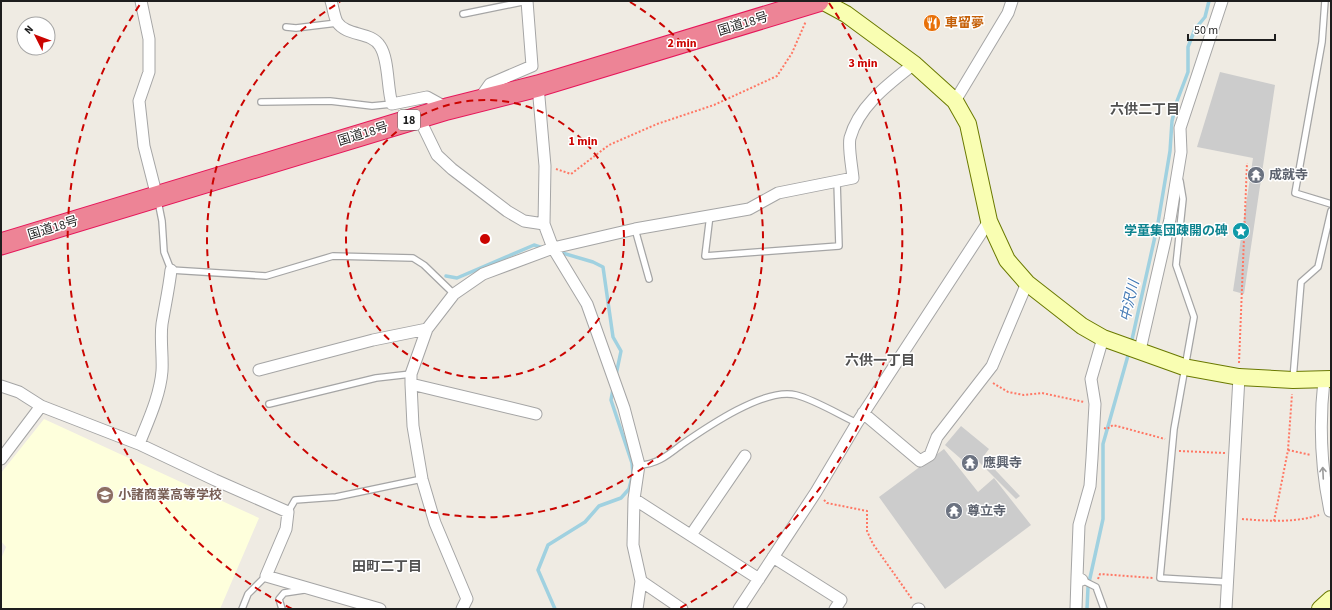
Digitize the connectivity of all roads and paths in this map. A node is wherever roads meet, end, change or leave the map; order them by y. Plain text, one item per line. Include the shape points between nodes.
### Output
1 (141, 1) edge
2 (331, 1) edge
3 (527, 1) edge
4 (818, 1) edge
5 (1012, 1) edge
6 (1222, 1) edge
7 (1325, 1) edge
8 (463, 14) dead end
9 (338, 22) junction
10 (286, 27) dead end
11 (914, 64) junction
12 (538, 86) junction
13 (478, 101) junction
14 (261, 102) dead end
15 (955, 102) junction
16 (392, 104) junction
17 (447, 109) junction
18 (419, 118) junction
19 (1247, 163) dead end
20 (545, 166) junction
21 (1178, 171) junction
22 (837, 181) junction
23 (157, 197) junction
24 (1331, 204) edge
25 (1331, 211) edge
26 (710, 215) junction
27 (989, 221) junction
28 (544, 224) junction
29 (635, 228) junction
30 (1, 244) edge
31 (553, 248) junction
32 (171, 270) junction
33 (649, 279) dead end
34 (1027, 283) junction
35 (454, 294) junction
36 (427, 329) junction
37 (1103, 338) junction
38 (1133, 348) junction
39 (1184, 367) junction
40 (259, 370) dead end
41 (983, 377) junction
42 (1239, 377) junction
43 (411, 379) junction
44 (1293, 380) junction
45 (1328, 380) edge
46 (1, 386) edge
47 (269, 404) dead end
48 (1095, 404) junction
49 (41, 406) junction
50 (536, 414) dead end
51 (860, 418) junction
52 (1094, 424) junction
53 (1173, 441) junction
54 (139, 444) junction
55 (1172, 450) junction
56 (1288, 450) junction
57 (1235, 454) junction
58 (745, 456) dead end
59 (1322, 457) junction
60 (1, 459) edge
61 (639, 465) junction
62 (422, 479) junction
63 (816, 492) junction
64 (634, 499) junction
65 (1330, 511) edge
66 (288, 512) junction
67 (1231, 519) junction
68 (1274, 521) junction
69 (691, 535) junction
70 (773, 557) junction
71 (266, 576) junction
72 (1160, 578) junction
73 (759, 579) junction
74 (1080, 579) junction
75 (641, 581) junction
76 (1228, 582) junction
77 (1096, 587) junction
78 (309, 590) junction
79 (1331, 599) edge
80 (242, 609) edge
81 (282, 609) edge
82 (380, 609) edge
83 (462, 609) edge
84 (637, 609) edge
85 (682, 609) edge
86 (739, 609) edge
87 (835, 609) edge
88 (919, 609) edge
89 (1076, 609) edge
90 (1104, 609) edge
91 (1226, 609) edge
92 (1320, 609) edge

1 - 23 street via 149,39 149,72 139,101 144,146
2 - 9 street
3 - 8 lane
3 - 13 street via 532,66 490,84
4 - 11 street via 846,14
4 - 12 highway, 国道18号 / 18
4 - 20 path via 792,53 777,76 714,105 657,124 609,145 571,174
5 - 15 street via 1008,13
6 - 21 street via 1180,128 1181,152
7 - 24 lane via 1322,42 1295,193
9 - 10 lane
9 - 16 street via 348,31 373,39 381,46
11 - 15 street
11 - 22 street via 881,90 860,116 850,138 853,178
12 - 13 highway, 国道18号 / 18
12 - 20 street
13 - 17 highway, 国道18号 / 18
14 - 16 lane via 330,100 372,106
15 - 27 street via 968,124
16 - 17 street via 428,97
17 - 18 highway, 国道18号 / 18
18 - 23 highway, 国道18号 / 18
18 - 28 street via 437,155 452,169 507,211 524,221
19 - 42 path
20 - 28 street
21 - 38 street via 1170,219
21 - 39 lane via 1183,199 1176,265 1194,317
22 - 26 street via 778,193 749,209
22 - 26 lane via 839,246 704,256
23 - 30 highway, 国道18号 / 18
23 - 32 lane via 164,252
25 - 44 lane via 1318,268 1301,282
26 - 29 street
27 - 34 street via 1008,260
27 - 51 street
28 - 31 street
29 - 31 street
29 - 33 lane
31 - 35 street via 483,274
31 - 61 street via 587,304 624,408
32 - 35 lane via 266,276 333,256 413,258
32 - 54 street via 162,326 160,384
34 - 37 street via 1082,326
34 - 41 street via 992,366
35 - 36 street
36 - 40 street via 373,340
36 - 43 street
37 - 38 street
37 - 48 street via 1091,379
38 - 39 street
39 - 42 street
39 - 53 lane
41 - 48 path via 1008,392 1024,396 1042,393
41 - 51 street via 937,437 930,455 920,461
42 - 44 street
42 - 57 street
43 - 47 lane via 376,378
43 - 50 street
43 - 62 street via 413,426
44 - 45 street
44 - 56 path
45 - 59 street via 1320,412
46 - 49 street via 19,392
48 - 52 street
49 - 54 street
49 - 60 street
51 - 61 lane via 796,395 768,396 724,418 658,462
51 - 63 street
52 - 53 path via 1108,429 1113,425
52 - 74 street via 1090,486 1079,525
53 - 55 lane
54 - 66 street
55 - 57 path
55 - 72 lane
56 - 59 path
56 - 68 path
57 - 67 street
58 - 69 street
65 -> 59 street via 1323,478
61 - 64 street
62 - 66 lane via 336,497 295,500
62 - 83 street via 435,523 467,599
63 - 70 street
63 - 88 path via 826,503 867,511 868,531 873,544
64 - 69 street
64 - 75 street via 632,545
65 - 68 path via 1308,519
66 - 71 street via 286,528
67 - 68 path
67 - 76 street
69 - 73 street
70 - 73 street
70 - 87 street via 841,600
71 - 78 street
71 - 80 lane via 248,594
72 - 76 lane
72 - 77 path via 1100,574
73 - 86 street
74 - 77 lane
74 - 89 street
75 - 84 street
75 - 85 street
76 - 91 street
77 - 90 lane
78 - 81 lane via 284,593 279,599
78 - 82 street
79 - 92 street

